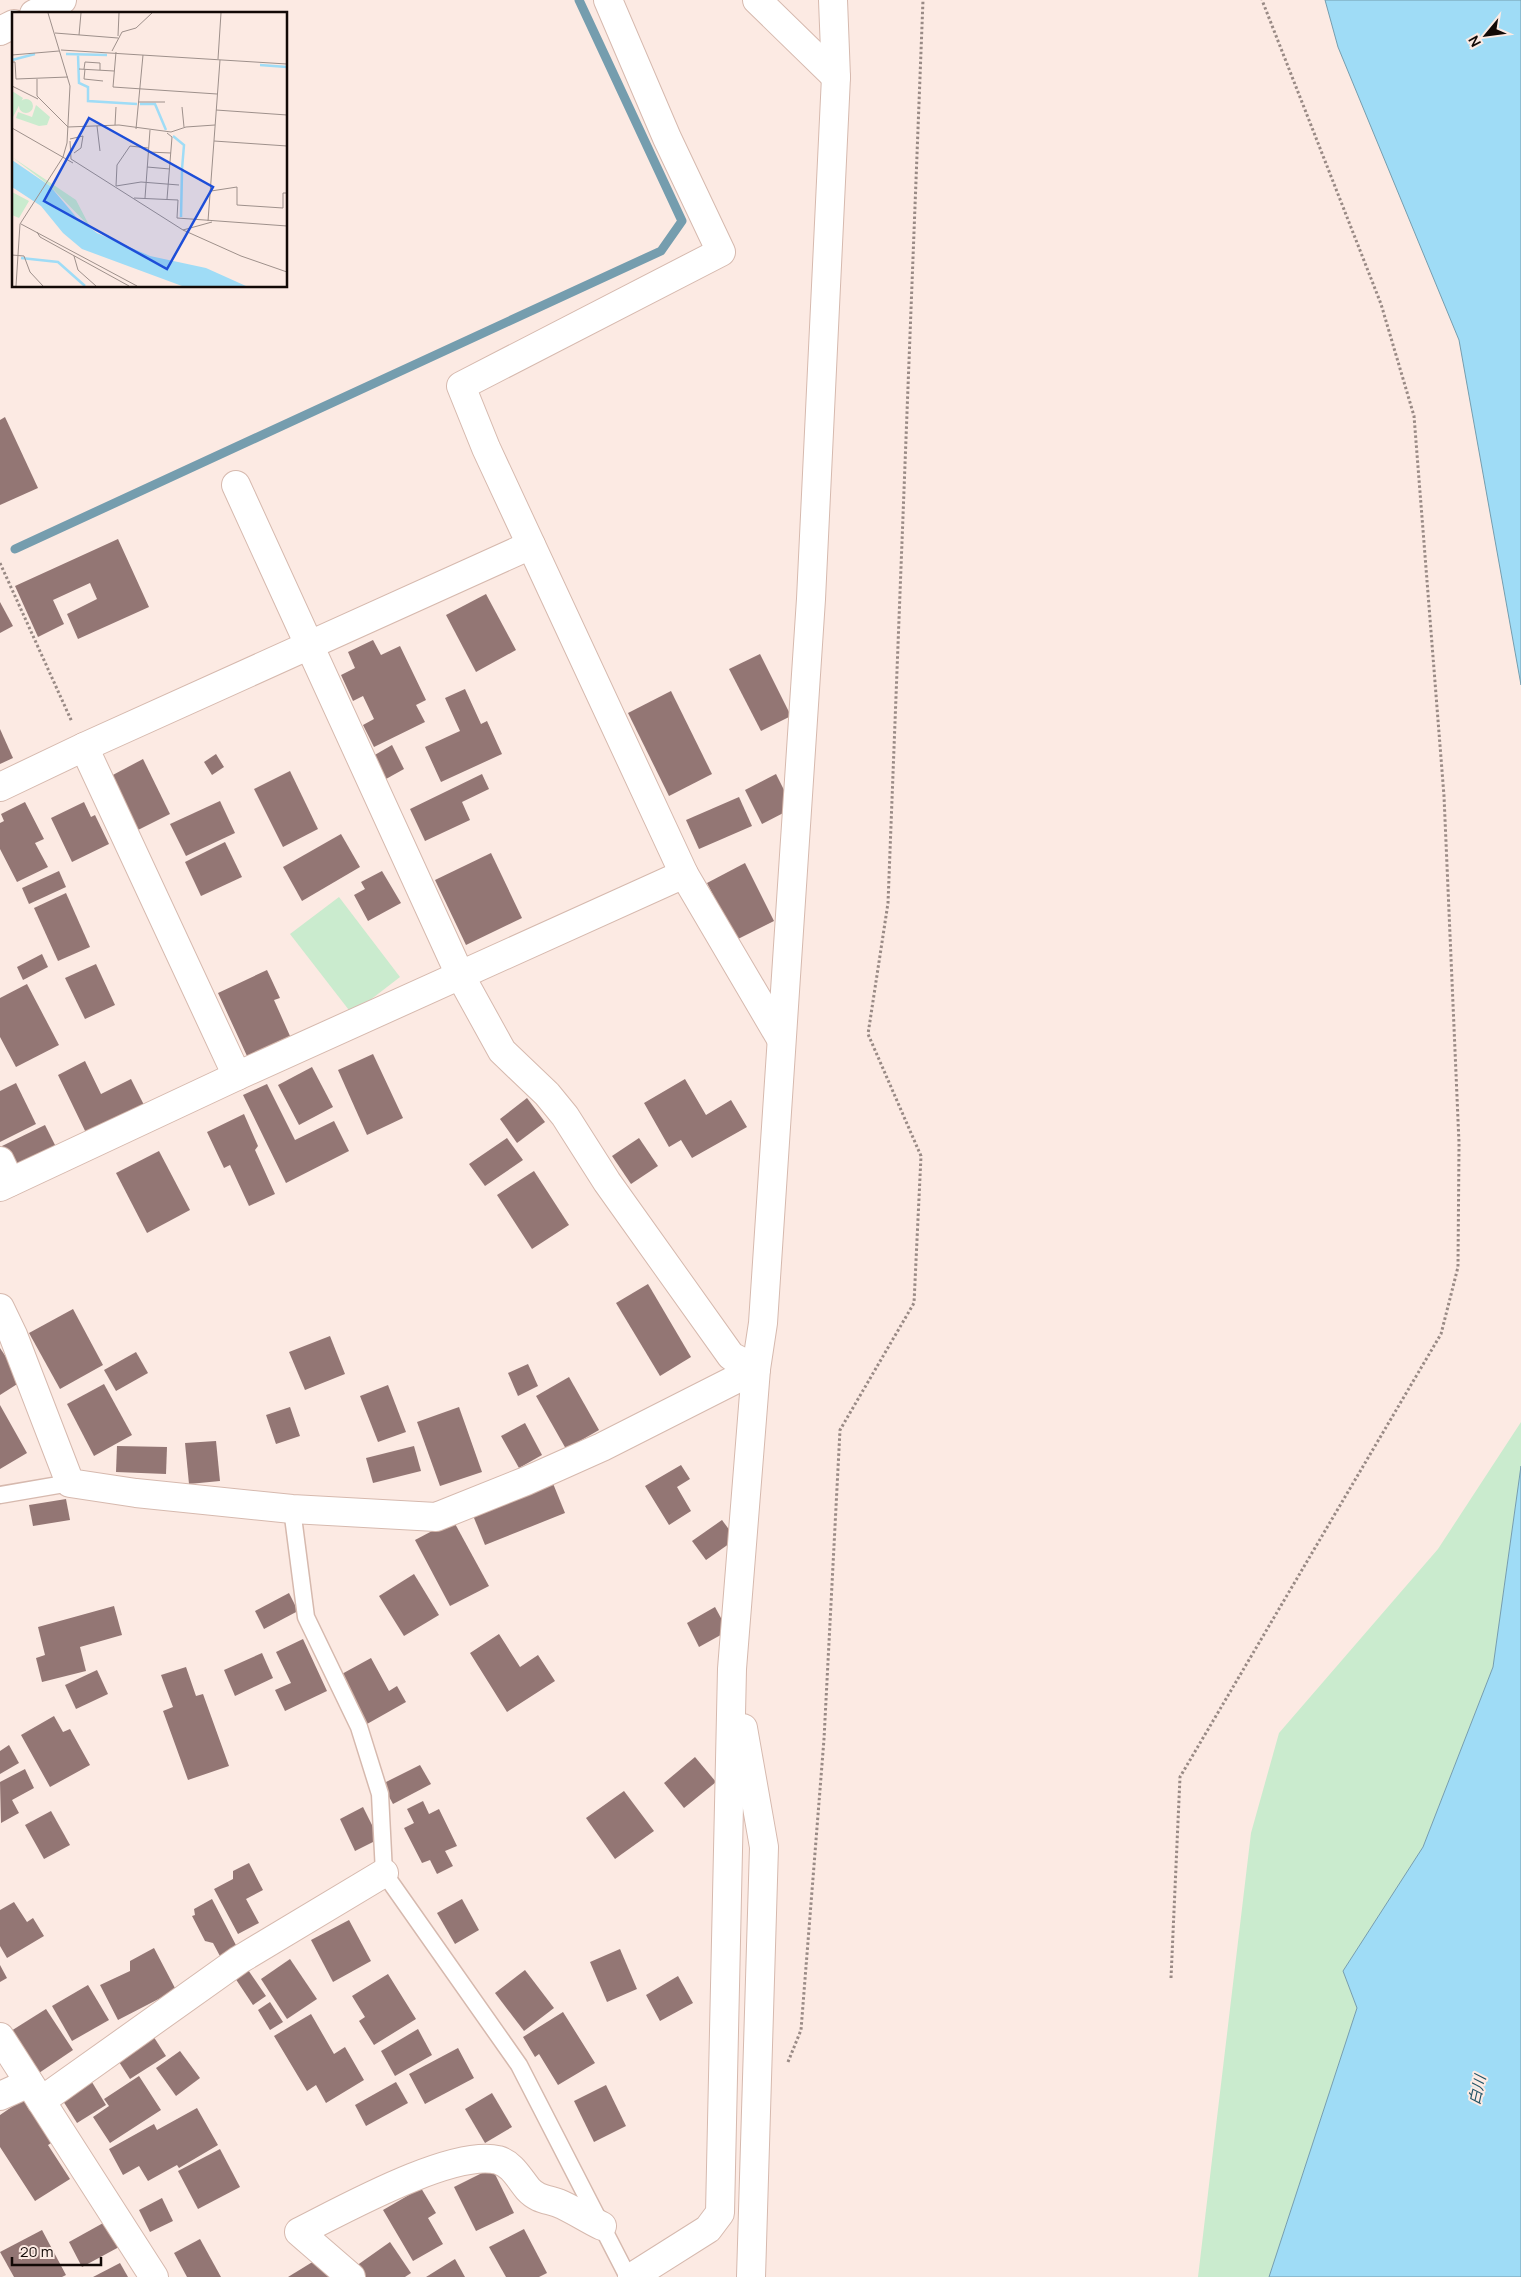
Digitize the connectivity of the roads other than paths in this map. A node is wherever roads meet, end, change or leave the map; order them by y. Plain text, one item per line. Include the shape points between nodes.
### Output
1 (62, 0) edge
2 (608, 0) edge
3 (757, 0) edge
4 (833, 0) edge
5 (38, 12) edge
6 (12, 25) edge
7 (0, 30) edge
8 (836, 77) junction
9 (236, 485) dead end
10 (531, 546) junction
11 (309, 645) junction
12 (84, 747) junction
13 (0, 787) edge
14 (684, 874) junction
15 (460, 975) junction
16 (781, 1039) junction
17 (237, 1076) junction
18 (3, 1177) edge
19 (0, 1308) edge
20 (756, 1369) junction
21 (70, 1483) junction
22 (0, 1496) edge
23 (292, 1510) junction
24 (732, 1669) junction
25 (384, 1873) junction
26 (0, 2037) edge
27 (35, 2092) junction
28 (0, 2096) edge
29 (602, 2226) junction
30 (154, 2277) edge
31 (351, 2277) edge
32 (628, 2277) edge
33 (632, 2277) edge
34 (751, 2277) edge

1 - 5 street
2 - 10 street via 667,138 721,252 461,386
3 - 8 street
4 - 8 street
6 - 7 street
8 - 16 street via 811,599
9 - 11 street
10 - 11 street
10 - 14 street
11 - 12 street
11 - 15 street
12 - 13 street
12 - 17 street
14 - 15 street
14 - 16 street
15 - 17 street
15 - 20 street via 502,1051 565,1116 607,1182 731,1356
16 - 20 street via 763,1323
17 - 18 street
19 - 21 street
20 - 23 street via 602,1447 436,1517
20 - 24 street
21 - 22 lane
21 - 23 street
23 - 25 lane via 306,1617 360,1727 380,1794
24 - 33 street via 720,2213 708,2230
24 - 34 street via 764,1846
25 - 27 street via 239,1960
25 - 29 lane via 519,2065
26 - 27 street
27 - 28 street
27 - 30 street
29 - 31 street via 558,2203 539,2199 514,2170 499,2161 480,2158 438,2168 400,2183 299,2232
29 - 32 lane

